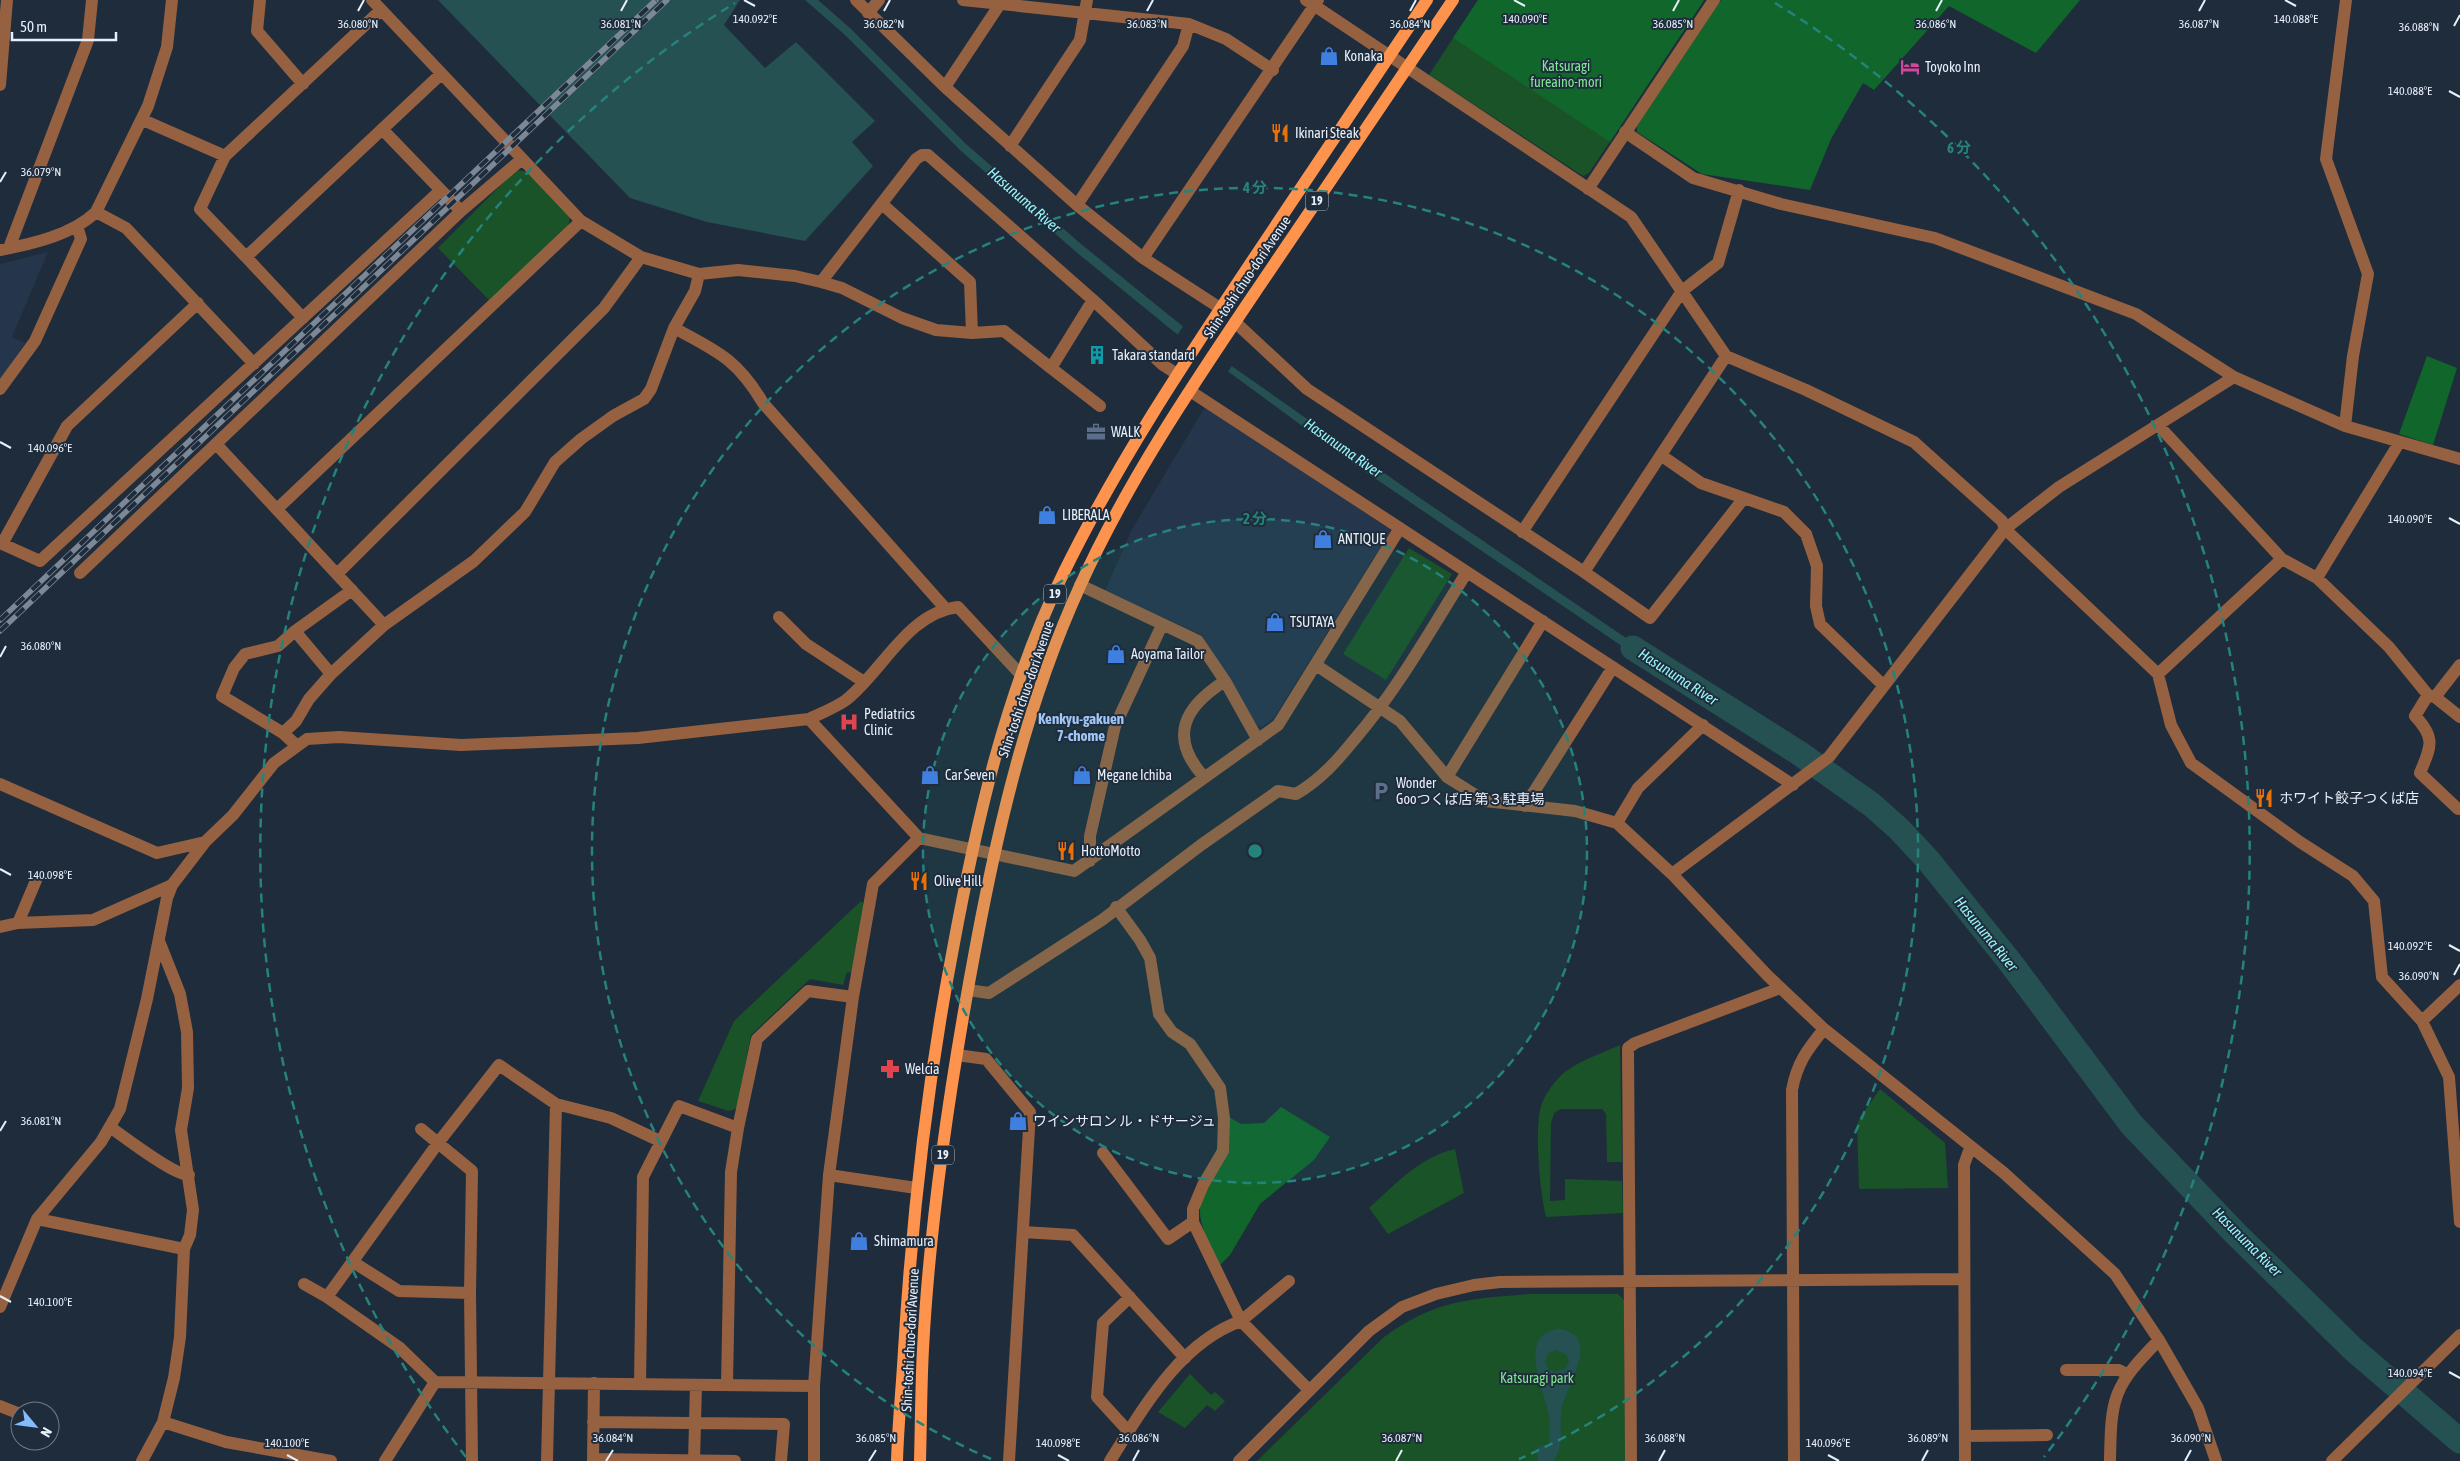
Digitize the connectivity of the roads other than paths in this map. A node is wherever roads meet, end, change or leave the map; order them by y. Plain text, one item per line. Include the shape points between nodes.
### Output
1 (6, 0) edge
2 (92, 0) edge
3 (172, 0) edge
4 (260, 0) edge
5 (856, 0) edge
6 (879, 0) edge
7 (963, 0) edge
8 (1427, 0) edge
9 (1453, 0) edge
10 (1714, 0) edge
11 (2346, 0) edge
12 (1313, 2) edge
13 (1000, 4) junction
14 (377, 5) edge
15 (1086, 6) edge
16 (868, 13) junction
17 (1189, 24) junction
18 (1390, 56) junction
19 (0, 68) edge
20 (1407, 68) junction
21 (1273, 70) junction
22 (441, 74) junction
23 (303, 84) junction
24 (0, 85) edge
25 (945, 86) junction
26 (142, 120) junction
27 (382, 128) junction
28 (1625, 132) junction
29 (1010, 146) junction
30 (225, 156) junction
31 (522, 159) junction
32 (1588, 189) junction
33 (441, 190) junction
34 (1739, 190) junction
35 (882, 204) junction
36 (1077, 205) junction
37 (461, 211) junction
38 (96, 212) junction
39 (581, 221) junction
40 (76, 226) junction
41 (4, 249) edge
42 (642, 257) junction
43 (246, 258) junction
44 (1142, 258) junction
45 (699, 274) junction
46 (821, 282) junction
47 (1682, 291) junction
48 (1093, 300) junction
49 (198, 303) junction
50 (1220, 308) junction
51 (303, 318) junction
52 (1235, 322) junction
53 (674, 328) junction
54 (972, 333) junction
55 (1726, 356) junction
56 (254, 364) junction
57 (1051, 368) junction
58 (1177, 374) junction
59 (2234, 377) junction
60 (0, 389) edge
61 (1190, 390) junction
62 (1100, 406) dead end
63 (2159, 426) junction
64 (2345, 426) junction
65 (2400, 443) junction
66 (217, 445) junction
67 (1662, 456) junction
68 (2460, 459) edge
69 (1744, 498) junction
70 (277, 509) junction
71 (1400, 528) junction
72 (2006, 529) junction
73 (1522, 532) junction
74 (1, 544) edge
75 (2282, 559) junction
76 (1467, 572) junction
77 (1584, 572) junction
78 (80, 574) dead end
79 (337, 574) junction
80 (2317, 578) junction
81 (1080, 585) junction
82 (352, 590) junction
83 (945, 608) junction
84 (779, 617) dead end
85 (1543, 621) junction
86 (384, 625) junction
87 (1162, 625) junction
88 (295, 631) junction
89 (1316, 664) junction
90 (2460, 665) edge
91 (1612, 667) junction
92 (331, 674) junction
93 (2158, 674) junction
94 (1021, 675) junction
95 (1225, 681) junction
96 (864, 682) junction
97 (1884, 686) junction
98 (2431, 696) junction
99 (1382, 708) junction
100 (2460, 717) edge
101 (809, 720) junction
102 (1702, 725) junction
103 (283, 733) junction
104 (1258, 740) junction
105 (296, 745) junction
106 (1204, 777) junction
107 (1447, 777) junction
108 (0, 784) edge
109 (1793, 785) junction
110 (1525, 806) junction
111 (2458, 809) dead end
112 (1616, 823) junction
113 (918, 838) junction
114 (205, 842) junction
115 (972, 848) junction
116 (994, 853) junction
117 (1090, 860) junction
118 (1672, 874) junction
119 (37, 878) dead end
120 (172, 885) junction
121 (1116, 907) junction
122 (18, 923) junction
123 (0, 928) edge
124 (160, 941) junction
125 (2460, 985) edge
126 (1780, 988) junction
127 (968, 990) junction
128 (852, 997) junction
129 (2422, 1021) junction
130 (1824, 1029) junction
131 (957, 1055) junction
132 (556, 1104) junction
133 (110, 1127) junction
134 (738, 1128) junction
135 (421, 1129) dead end
136 (660, 1141) junction
137 (438, 1143) junction
138 (1970, 1148) junction
139 (1103, 1153) dead end
140 (189, 1175) junction
141 (829, 1175) junction
142 (916, 1188) junction
143 (37, 1219) junction
144 (1193, 1222) junction
145 (2460, 1222) edge
146 (1023, 1232) junction
147 (184, 1249) junction
148 (353, 1262) junction
149 (1963, 1279) junction
150 (1289, 1281) dead end
151 (1630, 1281) junction
152 (1794, 1281) junction
153 (304, 1284) dead end
154 (470, 1293) junction
155 (1130, 1296) junction
156 (328, 1297) junction
157 (2, 1300) edge
158 (1241, 1321) junction
159 (2460, 1335) edge
160 (2159, 1340) junction
161 (1185, 1358) junction
162 (2066, 1370) dead end
163 (2127, 1374) junction
164 (435, 1382) junction
165 (472, 1382) junction
166 (550, 1383) junction
167 (594, 1383) junction
168 (640, 1384) junction
169 (696, 1384) junction
170 (727, 1385) junction
171 (814, 1386) junction
172 (1309, 1390) junction
173 (163, 1422) junction
174 (593, 1422) junction
175 (695, 1422) junction
176 (1129, 1432) junction
177 (2047, 1435) dead end
178 (1965, 1436) junction
179 (593, 1460) edge
180 (651, 1460) edge
181 (142, 1461) edge
182 (331, 1461) edge
183 (385, 1461) edge
184 (472, 1461) edge
185 (547, 1461) edge
186 (694, 1461) edge
187 (735, 1461) edge
188 (781, 1461) edge
189 (814, 1461) edge
190 (897, 1461) edge
191 (920, 1461) edge
192 (1009, 1461) edge
193 (1110, 1461) edge
194 (1240, 1461) edge
195 (1631, 1461) edge
196 (1794, 1461) edge
197 (1965, 1461) edge
198 (2110, 1461) edge
199 (2216, 1461) edge
200 (2332, 1461) edge

1 - 19 street
2 - 41 street via 88,40
3 - 26 street via 167,47
4 - 23 street via 257,31
5 - 16 street
6 - 16 street
7 - 13 street
8 - 18 main road, Shin-toshi chuo-dori Avenue / 19
9 - 20 main road, Shin-toshi chuo-dori Avenue / 19
10 - 28 street
11 - 64 street via 2326,159 2368,274 2352,356
12 - 18 street
12 - 21 street
13 - 15 street
13 - 25 street
14 - 22 street
14 - 23 street
15 - 17 street
15 - 29 street via 1080,40
16 - 25 street
17 - 21 street via 1226,39
17 - 36 street via 1183,46
18 - 20 street
18 - 50 main road, Shin-toshi chuo-dori Avenue / 19
19 - 24 street
20 - 32 street
20 - 52 main road, Shin-toshi chuo-dori Avenue / 19
21 - 44 street
22 - 27 street
22 - 31 street
23 - 30 street
25 - 29 street
26 - 30 street
26 - 38 street
27 - 33 street
27 - 43 street
28 - 32 street
28 - 34 street via 1693,178
29 - 36 street
30 - 43 street via 200,209
31 - 37 street
31 - 39 street
32 - 47 street via 1631,217
33 - 37 street
33 - 51 street
34 - 47 street via 1718,264
34 - 59 street via 1781,204 1935,238 2102,300 2136,314
35 - 46 street
35 - 48 street via 916,159 928,154
35 - 54 street via 970,282
36 - 44 street
37 - 66 street
38 - 40 street
38 - 49 street via 126,228
39 - 42 street
39 - 70 street
40 - 41 street
40 - 60 street via 81,239 35,341
42 - 45 street
42 - 79 street via 604,308
43 - 51 street
44 - 50 street
45 - 46 street via 738,270
45 - 53 street via 695,291
46 - 54 street via 842,288 902,318 936,330
47 - 55 street
47 - 73 street
48 - 57 street
48 - 58 street via 1163,365
49 - 56 street
49 - 74 street via 67,426
50 - 58 main road, Shin-toshi chuo-dori Avenue / 19
51 - 56 street
52 - 61 main road, Shin-toshi chuo-dori Avenue / 19
52 - 73 street via 1307,389
53 - 83 street via 734,362 762,403
53 - 86 street via 651,389 644,399 612,416 581,439 555,462 525,512 474,561
54 - 57 street via 1004,331
55 - 67 street
55 - 72 street via 1914,442 2002,521
56 - 74 street via 40,561
57 - 62 street
58 - 94 main road, Shin-toshi chuo-dori Avenue / 19 via 1130,450 1064,573
59 - 63 street
59 - 64 street
61 - 71 street
61 - 81 main road, Shin-toshi chuo-dori Avenue / 19 via 1144,464
63 - 72 street via 2059,487
63 - 75 street
64 - 65 street
65 - 68 street
65 - 80 street
66 - 70 street
66 - 78 street
67 - 69 street via 1701,482
67 - 77 street
69 - 77 street via 1650,618
69 - 97 street via 1784,512 1806,534 1817,566 1816,606 1820,624
70 - 79 street
71 - 76 street
71 - 89 street
72 - 93 street
72 - 97 street
73 - 77 street
75 - 80 street
75 - 93 street
76 - 85 street
76 - 99 street
79 - 82 street
80 - 98 street via 2389,647
81 - 87 street
81 - 116 main road, Shin-toshi chuo-dori Avenue / 19 via 1030,714
82 - 86 street
82 - 88 street
83 - 94 street via 958,607
83 - 96 street via 914,628
84 - 96 street via 806,644
85 - 91 street
85 - 107 street
86 - 92 street
87 - 95 street via 1198,641
87 - 117 street via 1115,726 1090,836
88 - 92 street
88 - 103 street via 278,646 245,654 234,668 222,696
89 - 99 street
89 - 104 street via 1278,725
90 - 98 street
91 - 102 street
91 - 110 street
92 - 103 street via 309,699 296,721
93 - 129 street via 2171,725 2191,763 2300,842 2354,876 2374,901 2382,977
94 - 115 main road, Shin-toshi chuo-dori Avenue / 19 via 995,757
95 - 104 street
95 - 106 street via 1205,694 1187,720 1183,738 1186,750
96 - 101 street via 845,700
97 - 109 street via 1828,757
98 - 100 street
98 - 111 street via 2415,716 2429,738 2431,749 2420,773
99 - 107 street via 1400,721
99 - 121 street via 1332,767 1310,786 1296,794 1278,791
101 - 105 street via 638,738 462,746 339,737 307,739
101 - 113 street
102 - 109 street
102 - 112 street via 1638,788
103 - 105 street
104 - 106 street
105 - 114 street via 274,763 233,815
106 - 117 street
107 - 110 street via 1485,801
108 - 114 street via 157,853
109 - 118 street
110 - 112 street via 1575,812
112 - 118 street
113 - 115 street
113 - 128 street via 873,884
114 - 120 street
115 - 116 street
115 - 142 main road, Shin-toshi chuo-dori Avenue / 19 via 939,1021
116 - 117 street via 1074,871
116 - 127 main road, Shin-toshi chuo-dori Avenue / 19
118 - 126 street
119 - 122 street
120 - 122 street via 93,920
120 - 124 street
121 - 127 street via 1102,920 989,993
121 - 144 street via 1150,958 1159,1014 1172,1032 1190,1044 1220,1088 1224,1118 1223,1151 1193,1209
122 - 123 street
124 - 133 street via 120,1109
124 - 140 street via 180,994 187,1032 188,1088 181,1130
125 - 129 street
126 - 130 street
126 - 151 street via 1628,1048
127 - 131 main road, Shin-toshi chuo-dori Avenue / 19
128 - 134 street via 808,992 757,1038
128 - 141 street
129 - 145 street via 2449,1077
130 - 138 street
130 - 152 street via 1803,1055 1792,1090
131 - 146 street via 986,1059 1030,1112
131 - 191 main road, Shin-toshi chuo-dori Avenue / 19 via 931,1248 923,1349
132 - 136 street via 611,1118
132 - 137 street via 499,1065
132 - 166 street
133 - 140 street via 169,1168
133 - 143 street
134 - 136 street via 679,1106
134 - 170 street via 731,1172
135 - 137 street
136 - 168 street via 643,1177
137 - 148 street
137 - 154 street via 472,1170
138 - 149 street via 1964,1165
138 - 160 street via 2004,1173 2115,1274
139 - 144 street via 1168,1239
140 - 147 street via 193,1210 190,1235
141 - 142 street
141 - 171 street
142 - 190 main road, Shin-toshi chuo-dori Avenue / 19
143 - 147 street
143 - 157 street
144 - 158 street
146 - 155 street via 1073,1235
146 - 192 street
147 - 173 street via 180,1337
148 - 154 street via 399,1291
148 - 156 street
149 - 152 street
149 - 178 street
150 - 158 street
151 - 152 street
151 - 172 street via 1500,1282 1474,1284 1436,1294 1402,1307 1369,1331
151 - 195 street
152 - 196 street
153 - 156 street
154 - 165 street
155 - 161 street
155 - 176 street via 1103,1323 1097,1397
156 - 164 street via 400,1348
158 - 161 street via 1211,1337
158 - 172 street
159 - 200 street
160 - 163 street
160 - 199 street via 2198,1408
161 - 176 street via 1160,1385
162 - 163 street via 2119,1370
163 - 198 street via 2114,1398 2110,1416
164 - 165 street
164 - 183 street
165 - 166 street
165 - 184 street
166 - 167 street
166 - 185 street
167 - 168 street
167 - 174 street
168 - 169 street
169 - 170 street
169 - 175 street
170 - 171 street
171 - 189 street
172 - 194 street
173 - 181 street
173 - 182 street via 226,1442
174 - 175 street
174 - 179 street
175 - 186 street
175 - 188 street via 784,1424
176 - 193 street
177 - 178 street
178 - 197 street
179 - 180 street
180 - 186 street
186 - 187 street

